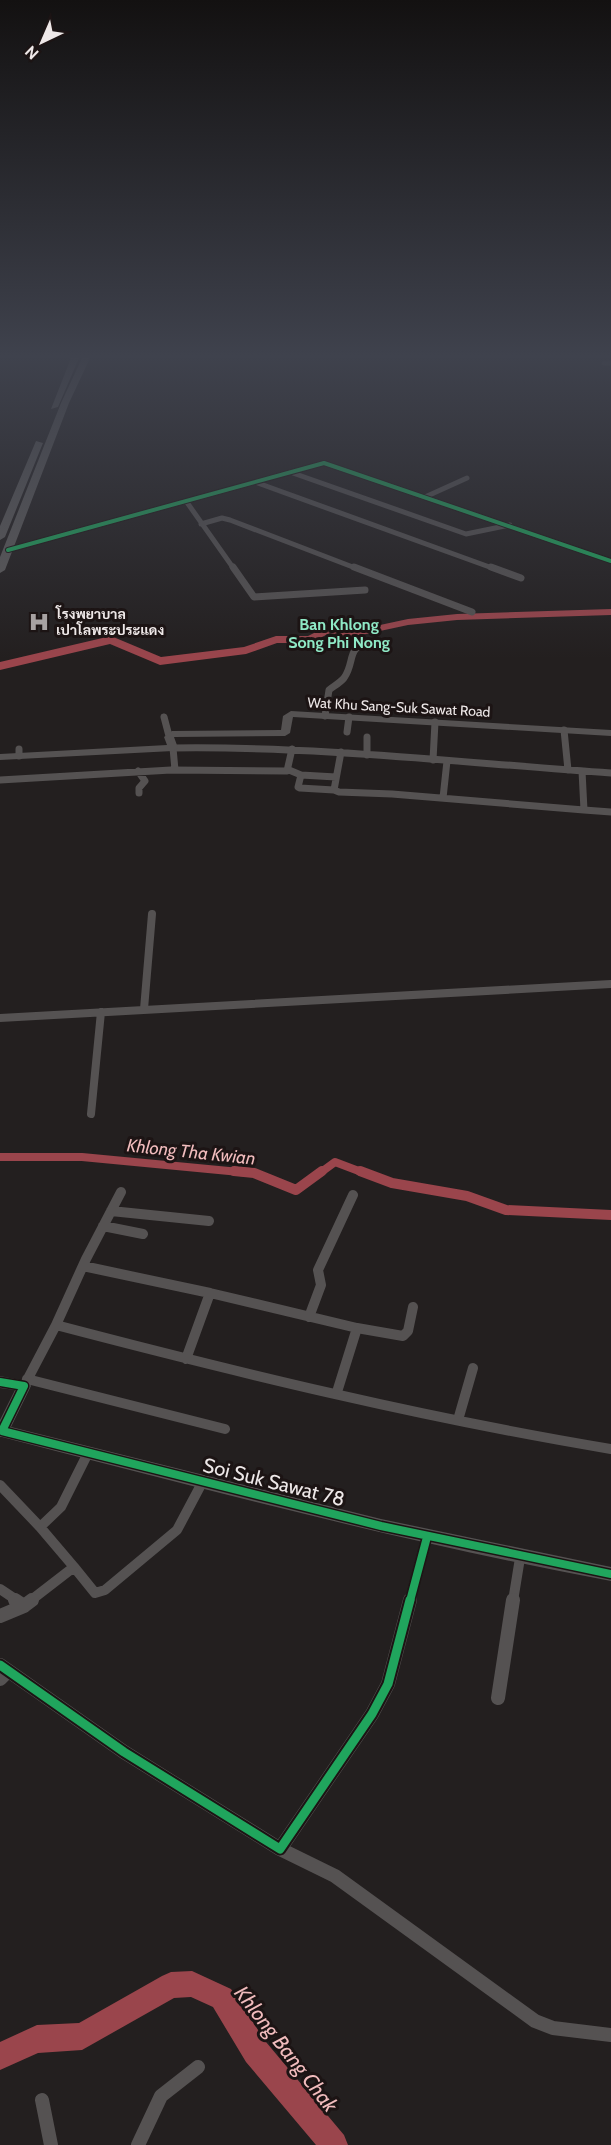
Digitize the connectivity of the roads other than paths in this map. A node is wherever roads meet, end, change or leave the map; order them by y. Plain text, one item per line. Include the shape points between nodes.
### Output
1 (33, 458) edge
2 (44, 458) edge
3 (288, 472) junction
4 (466, 478) dead end
5 (255, 482) junction
6 (425, 497) junction
7 (186, 501) junction
8 (201, 524) junction
9 (510, 525) junction
10 (0, 537) edge
11 (8, 550) junction
12 (611, 561) edge
13 (0, 570) edge
14 (520, 578) dead end
15 (365, 590) dead end
16 (472, 612) dead end
17 (371, 642) dead end
18 (325, 716) junction
19 (164, 717) dead end
20 (349, 717) junction
21 (435, 722) junction
22 (564, 730) junction
23 (347, 732) dead end
24 (285, 733) junction
25 (611, 733) edge
26 (170, 736) junction
27 (367, 737) dead end
28 (172, 748) junction
29 (289, 748) junction
30 (341, 752) junction
31 (367, 754) junction
32 (0, 757) edge
33 (433, 760) junction
34 (447, 761) junction
35 (175, 770) junction
36 (289, 770) junction
37 (568, 770) junction
38 (138, 771) junction
39 (582, 771) junction
40 (611, 773) edge
41 (301, 775) junction
42 (336, 777) junction
43 (0, 780) edge
44 (334, 790) junction
45 (139, 793) dead end
46 (443, 798) junction
47 (584, 810) junction
48 (611, 812) edge
49 (152, 914) dead end
50 (611, 984) edge
51 (144, 1009) junction
52 (101, 1012) junction
53 (0, 1018) edge
54 (91, 1114) dead end
55 (121, 1192) dead end
56 (353, 1195) dead end
57 (111, 1211) junction
58 (209, 1221) dead end
59 (103, 1226) junction
60 (143, 1234) dead end
61 (83, 1266) junction
62 (210, 1293) junction
63 (414, 1308) dead end
64 (309, 1317) junction
65 (56, 1325) junction
66 (357, 1328) junction
67 (186, 1359) junction
68 (473, 1368) dead end
69 (0, 1382) edge
70 (26, 1382) junction
71 (336, 1392) junction
72 (458, 1420) junction
73 (225, 1429) dead end
74 (1, 1433) edge
75 (611, 1449) edge
76 (88, 1453) junction
77 (203, 1481) junction
78 (0, 1485) edge
79 (40, 1527) junction
80 (427, 1538) junction
81 (520, 1558) junction
82 (74, 1567) junction
83 (611, 1574) edge
84 (0, 1589) edge
85 (24, 1606) junction
86 (0, 1616) edge
87 (3, 1672) edge
88 (498, 1698) dead end
89 (280, 1849) junction
90 (611, 2035) edge
91 (198, 2067) dead end
92 (42, 2100) dead end
93 (51, 2145) edge
94 (138, 2145) edge

1 - 10 main road
2 - 11 main road
3 - 5 street
3 - 6 street via 324,463
3 - 9 street via 466,534
4 - 6 street
5 - 7 street
5 - 14 street
6 - 9 street
7 - 8 street
7 - 11 street
8 - 15 street via 254,597
8 - 16 street via 222,518 230,520
9 - 12 street
11 - 13 main road
17 - 18 street via 358,644 344,679 329,690
18 - 20 street, Wat Khu Sang-Suk Sawat Road
18 - 24 street, Wat Khu Sang-Suk Sawat Road via 291,714
19 - 26 street
20 - 21 street, Wat Khu Sang-Suk Sawat Road
20 - 23 street
21 - 22 street, Wat Khu Sang-Suk Sawat Road
21 - 33 street
22 - 25 street, Wat Khu Sang-Suk Sawat Road
22 - 37 street
24 - 26 street
24 - 29 street
26 - 28 street
27 - 31 street
28 - 29 street
28 - 32 street via 19,752
28 - 35 street
29 - 30 street
29 - 36 street
30 - 31 street
30 - 42 street
31 - 33 street
33 - 34 street
34 - 37 street
34 - 46 street
35 - 36 street
35 - 38 street
36 - 41 street
37 - 39 street
38 - 43 street
38 - 45 street via 145,781
39 - 40 street
39 - 47 street
41 - 42 street
41 - 44 street via 300,788
42 - 44 street
44 - 46 street
46 - 47 street
47 - 48 street
49 - 51 street
50 - 51 street
51 - 52 street
52 - 53 street
52 - 54 street
55 - 57 street
56 - 64 street via 318,1270 321,1285
57 - 58 street
57 - 59 street
59 - 60 street
59 - 61 street
61 - 62 street
61 - 65 street
62 - 64 street
62 - 67 street
63 - 66 street via 404,1336
64 - 66 street
65 - 67 street
65 - 70 street
66 - 71 street
67 - 71 street
68 - 72 street
69 - 70 street
70 - 73 street
70 - 74 street, Soi Suk Sawat 78
71 - 72 street
72 - 75 street
74 - 76 street, Soi Suk Sawat 78
76 - 77 street, Soi Suk Sawat 78
76 - 79 street via 61,1507
77 - 80 street, Soi Suk Sawat 78
77 - 82 street via 177,1530 105,1590 95,1593
78 - 79 street
79 - 82 street
80 - 81 street, Soi Suk Sawat 78
80 - 89 street via 388,1684 372,1714
81 - 83 street, Soi Suk Sawat 78
81 - 88 street
82 - 85 street
84 - 85 street
85 - 86 street
87 - 89 street
89 - 90 street via 335,1876 535,2021 553,2028
91 - 94 street via 161,2096
92 - 93 street

